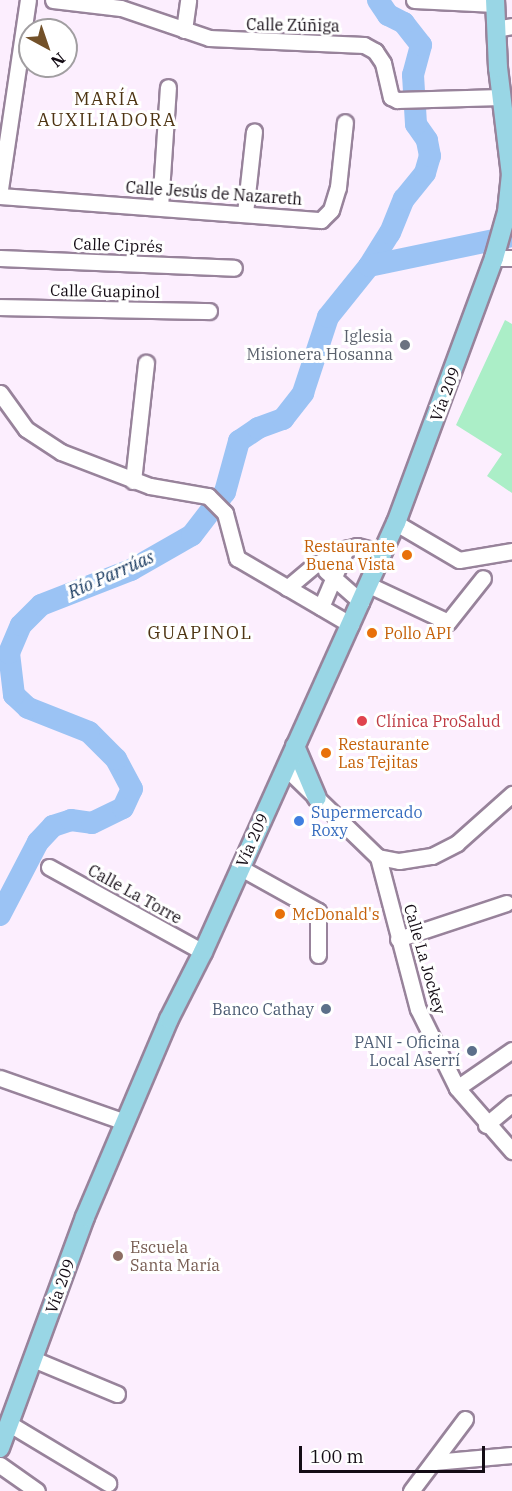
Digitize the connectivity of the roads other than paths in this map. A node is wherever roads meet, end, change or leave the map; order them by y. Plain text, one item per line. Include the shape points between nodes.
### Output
1 (28, 0) edge
2 (53, 0) edge
3 (188, 0) edge
4 (414, 0) edge
5 (495, 2) edge
6 (503, 28) edge
7 (184, 30) junction
8 (505, 68) edge
9 (168, 87) dead end
10 (501, 97) junction
11 (345, 122) dead end
12 (254, 131) dead end
13 (0, 189) edge
14 (0, 196) edge
15 (160, 207) junction
16 (245, 213) junction
17 (501, 249) edge
18 (0, 258) edge
19 (234, 268) dead end
20 (0, 308) edge
21 (208, 311) dead end
22 (146, 363) dead end
23 (0, 393) edge
24 (133, 481) junction
25 (396, 522) junction
26 (346, 549) junction
27 (512, 551) edge
28 (383, 553) junction
29 (316, 564) junction
30 (333, 577) junction
31 (483, 578) dead end
32 (369, 585) junction
33 (287, 588) junction
34 (361, 602) junction
35 (321, 607) junction
36 (351, 625) junction
37 (295, 746) junction
38 (285, 767) junction
39 (512, 794) edge
40 (317, 798) junction
41 (378, 857) junction
42 (49, 867) dead end
43 (239, 867) junction
44 (506, 903) dead end
45 (398, 939) junction
46 (203, 952) junction
47 (318, 956) dead end
48 (512, 1050) edge
49 (0, 1078) edge
50 (457, 1088) junction
51 (512, 1104) edge
52 (125, 1122) junction
53 (486, 1125) junction
54 (512, 1151) edge
55 (33, 1359) junction
56 (117, 1394) dead end
57 (465, 1419) dead end
58 (5, 1423) edge
59 (0, 1448) edge
60 (512, 1455) edge
61 (434, 1462) junction
62 (0, 1466) edge
63 (108, 1483) dead end
64 (37, 1491) edge
65 (411, 1491) edge

1 - 13 street
2 - 7 street, Calle Zúñiga via 121,8
3 - 7 street
4 - 5 street
5 - 6 main road, Vía 209
6 - 8 main road, Vía 209
7 - 10 street, Calle Zúñiga via 238,42 364,45 375,51 383,63 391,96 414,101
8 - 10 main road, Vía 209
9 - 15 street
10 - 17 main road, Vía 209 via 511,175
11 - 16 street, Calle Jesús de Nazareth via 338,187 327,217 321,220
12 - 16 street
14 - 15 street, Calle Jesús de Nazareth
15 - 16 street, Calle Jesús de Nazareth
17 - 25 main road, Vía 209
18 - 19 street, Calle Ciprés
20 - 21 street, Calle Guapinol
22 - 24 street
23 - 24 street via 26,429 61,453
24 - 33 street via 208,496 225,513 237,558
25 - 27 street via 459,560
25 - 28 main road, Vía 209
26 - 28 street via 357,546
26 - 29 street
26 - 30 street
28 - 32 main road, Vía 209
29 - 30 street
29 - 33 street
30 - 34 street
30 - 35 street
31 - 32 street via 448,622
32 - 34 main road, Vía 209
33 - 35 street
34 - 36 main road, Vía 209
35 - 36 street
36 - 37 main road, Vía 209
37 - 38 main road, Vía 209
37 - 40 main road
38 - 40 street
38 - 43 main road, Vía 209
39 - 41 street via 475,829 432,856 399,861
40 - 41 street
41 - 45 street, Calle La Jockey
42 - 46 street, Calle La Torre
43 - 46 main road, Vía 209
43 - 47 street via 318,911
44 - 45 street
45 - 50 street, Calle La Jockey via 418,1009
46 - 52 main road, Vía 209
48 - 50 street
49 - 52 street
50 - 53 street, Calle La Jockey
51 - 53 street
52 - 55 main road, Vía 209
53 - 54 street, Calle La Jockey
55 - 56 street
55 - 58 main road, Vía 209
57 - 61 street
58 - 59 main road, Vía 209
58 - 63 street
60 - 61 street
61 - 65 street
62 - 64 street

